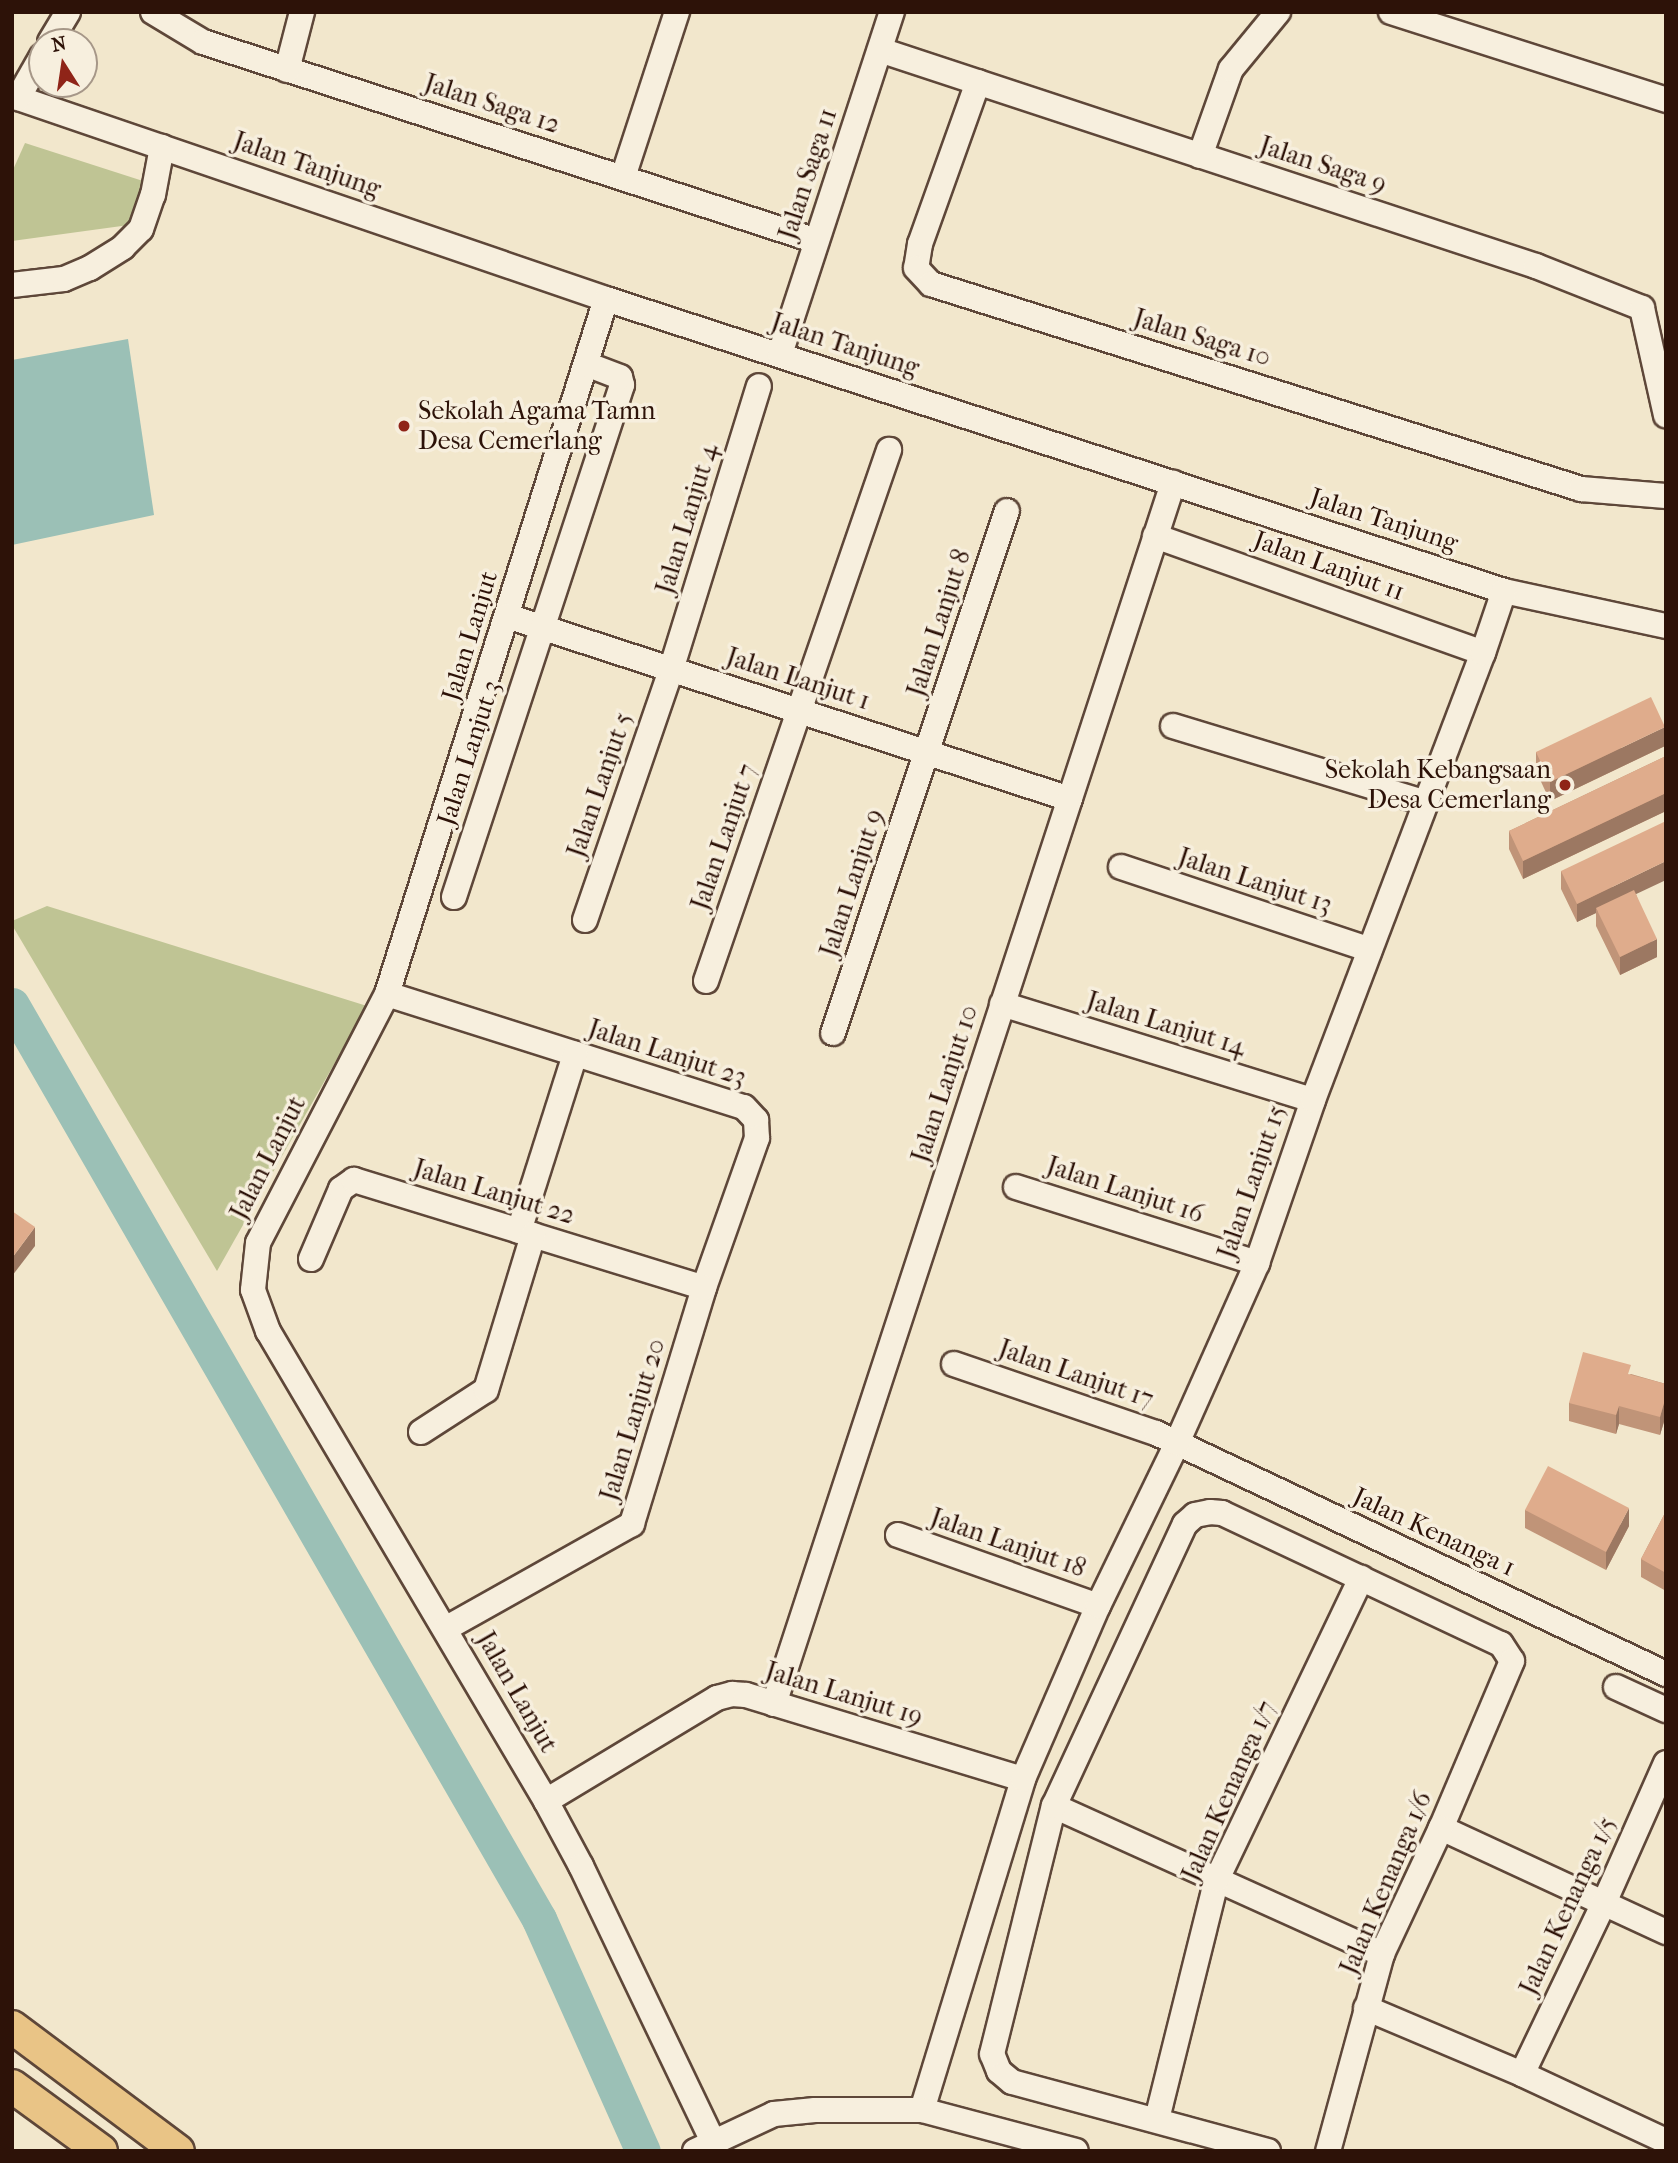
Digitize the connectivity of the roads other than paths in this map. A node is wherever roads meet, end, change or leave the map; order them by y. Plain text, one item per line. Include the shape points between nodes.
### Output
1 (68, 12) edge
2 (153, 12) edge
3 (302, 12) edge
4 (677, 12) edge
5 (892, 12) edge
6 (1278, 12) edge
7 (1391, 12) edge
8 (58, 28) edge
9 (880, 50) junction
10 (286, 70) junction
11 (28, 77) edge
12 (978, 82) junction
13 (15, 97) edge
14 (1666, 100) edge
15 (162, 147) junction
16 (1200, 156) junction
17 (623, 177) junction
18 (817, 241) junction
19 (12, 285) edge
20 (606, 299) junction
21 (780, 354) junction
22 (586, 364) junction
23 (759, 386) dead end
24 (1666, 415) edge
25 (889, 450) dead end
26 (1172, 483) junction
27 (1666, 496) edge
28 (1007, 511) dead end
29 (1155, 536) junction
30 (1504, 590) junction
31 (508, 616) junction
32 (1666, 626) edge
33 (540, 627) junction
34 (1483, 653) junction
35 (671, 670) junction
36 (799, 711) junction
37 (1173, 726) dead end
38 (927, 752) junction
39 (1069, 799) junction
40 (1426, 803) junction
41 (1121, 867) dead end
42 (454, 897) dead end
43 (585, 920) dead end
44 (1370, 950) junction
45 (706, 981) dead end
46 (387, 994) junction
47 (1002, 1004) junction
48 (833, 1033) dead end
49 (575, 1054) junction
50 (1313, 1100) junction
51 (1016, 1187) dead end
52 (526, 1233) junction
53 (311, 1259) dead end
54 (1257, 1263) junction
55 (704, 1289) junction
56 (954, 1364) dead end
57 (421, 1432) dead end
58 (1177, 1443) junction
59 (898, 1535) dead end
60 (1361, 1578) junction
61 (1098, 1606) junction
62 (445, 1629) junction
63 (1666, 1674) edge
64 (1616, 1687) dead end
65 (774, 1704) junction
66 (1666, 1710) edge
67 (1666, 1763) edge
68 (1023, 1779) junction
69 (546, 1801) junction
70 (1054, 1806) junction
71 (1441, 1828) junction
72 (1217, 1880) junction
73 (1604, 1903) junction
74 (1666, 1932) edge
75 (1382, 1954) junction
76 (1366, 2008) junction
77 (12, 2026) edge
78 (1522, 2074) junction
79 (12, 2086) edge
80 (922, 2110) junction
81 (1157, 2119) junction
82 (1666, 2141) edge
83 (704, 2146) edge
84 (101, 2151) edge
85 (178, 2151) edge
86 (1076, 2151) edge
87 (1268, 2151) edge
88 (1328, 2151) edge

1 - 8 street
2 - 10 street, Jalan Saga 12 via 203,42
3 - 10 street
4 - 17 street
5 - 9 street, Jalan Saga 11
6 - 16 street via 1231,69
7 - 14 street
9 - 12 street, Jalan Saga 9
9 - 18 street, Jalan Saga 11
10 - 17 street, Jalan Saga 12
11 - 13 street
12 - 16 street, Jalan Saga 9
12 - 27 street, Jalan Saga 10 via 920,244 916,268 931,284 1581,489
13 - 15 street, Jalan Tanjung
15 - 19 street via 141,229 123,247 64,279
15 - 20 street, Jalan Tanjung
16 - 24 street, Jalan Saga 9 via 1536,266 1642,308
17 - 18 street, Jalan Saga 12
18 - 21 street, Jalan Saga 11
20 - 21 street, Jalan Tanjung
20 - 22 street, Jalan Lanjut
21 - 26 street, Jalan Tanjung
22 - 31 street, Jalan Lanjut
22 - 33 street, Jalan Lanjut 3 via 620,377 622,385
23 - 35 street, Jalan Lanjut 4
25 - 36 street
26 - 29 street, Jalan Lanjut 10
26 - 30 street, Jalan Tanjung
28 - 38 street, Jalan Lanjut 8
29 - 34 street, Jalan Lanjut 11
29 - 39 street, Jalan Lanjut 10
30 - 32 street, Jalan Tanjung
30 - 34 street, Jalan Lanjut 15
31 - 33 street, Jalan Lanjut 1
31 - 46 street, Jalan Lanjut
33 - 35 street, Jalan Lanjut 1
33 - 42 street, Jalan Lanjut 3
34 - 40 street, Jalan Lanjut 15
35 - 36 street, Jalan Lanjut 1
35 - 43 street, Jalan Lanjut 5
36 - 38 street, Jalan Lanjut 1
36 - 45 street, Jalan Lanjut 7
37 - 40 street
38 - 39 street, Jalan Lanjut 1
38 - 48 street, Jalan Lanjut 9
39 - 47 street, Jalan Lanjut 10
40 - 44 street, Jalan Lanjut 15
41 - 44 street, Jalan Lanjut 13
44 - 50 street, Jalan Lanjut 15
46 - 49 street, Jalan Lanjut 23
46 - 62 street, Jalan Lanjut via 258,1243 253,1290 268,1331
47 - 50 street, Jalan Lanjut 14
47 - 65 street, Jalan Lanjut 10
49 - 52 street
49 - 55 street, Jalan Lanjut 23 via 744,1107 756,1120 757,1138
50 - 54 street, Jalan Lanjut 15
51 - 54 street, Jalan Lanjut 16
52 - 53 street, Jalan Lanjut 22 via 354,1180 341,1189
52 - 55 street, Jalan Lanjut 22
52 - 57 street via 486,1390
54 - 58 street, Jalan Lanjut 15
55 - 62 street, Jalan Lanjut 20 via 632,1524
56 - 58 street, Jalan Lanjut 17
58 - 61 street, Jalan Lanjut 15
58 - 63 street, Jalan Kenanga 1
59 - 61 street, Jalan Lanjut 18
60 - 70 street via 1222,1513 1201,1513 1189,1519
60 - 71 street, Jalan Kenanga 1/6 via 1506,1647 1512,1661
60 - 72 street, Jalan Kenanga 1/7
61 - 68 street, Jalan Lanjut 15
62 - 69 street, Jalan Lanjut
64 - 66 street
65 - 68 street, Jalan Lanjut 19
65 - 69 street, Jalan Lanjut 19 via 746,1695 718,1698
67 - 73 street, Jalan Kenanga 1/5
68 - 80 street, Jalan Lanjut 15
69 - 83 street, Jalan Lanjut via 581,1866
70 - 72 street
70 - 81 street via 993,2045 995,2065 1012,2082
71 - 73 street
71 - 75 street, Jalan Kenanga 1/6
72 - 75 street
72 - 81 street, Jalan Kenanga 1/7
73 - 74 street
73 - 78 street, Jalan Kenanga 1/5
75 - 76 street, Jalan Kenanga 1/6
76 - 78 street
76 - 88 street, Jalan Kenanga 1/6
77 - 85 main road
78 - 82 street
79 - 84 main road
80 - 83 street via 790,2112 756,2120
80 - 86 street
81 - 87 street

